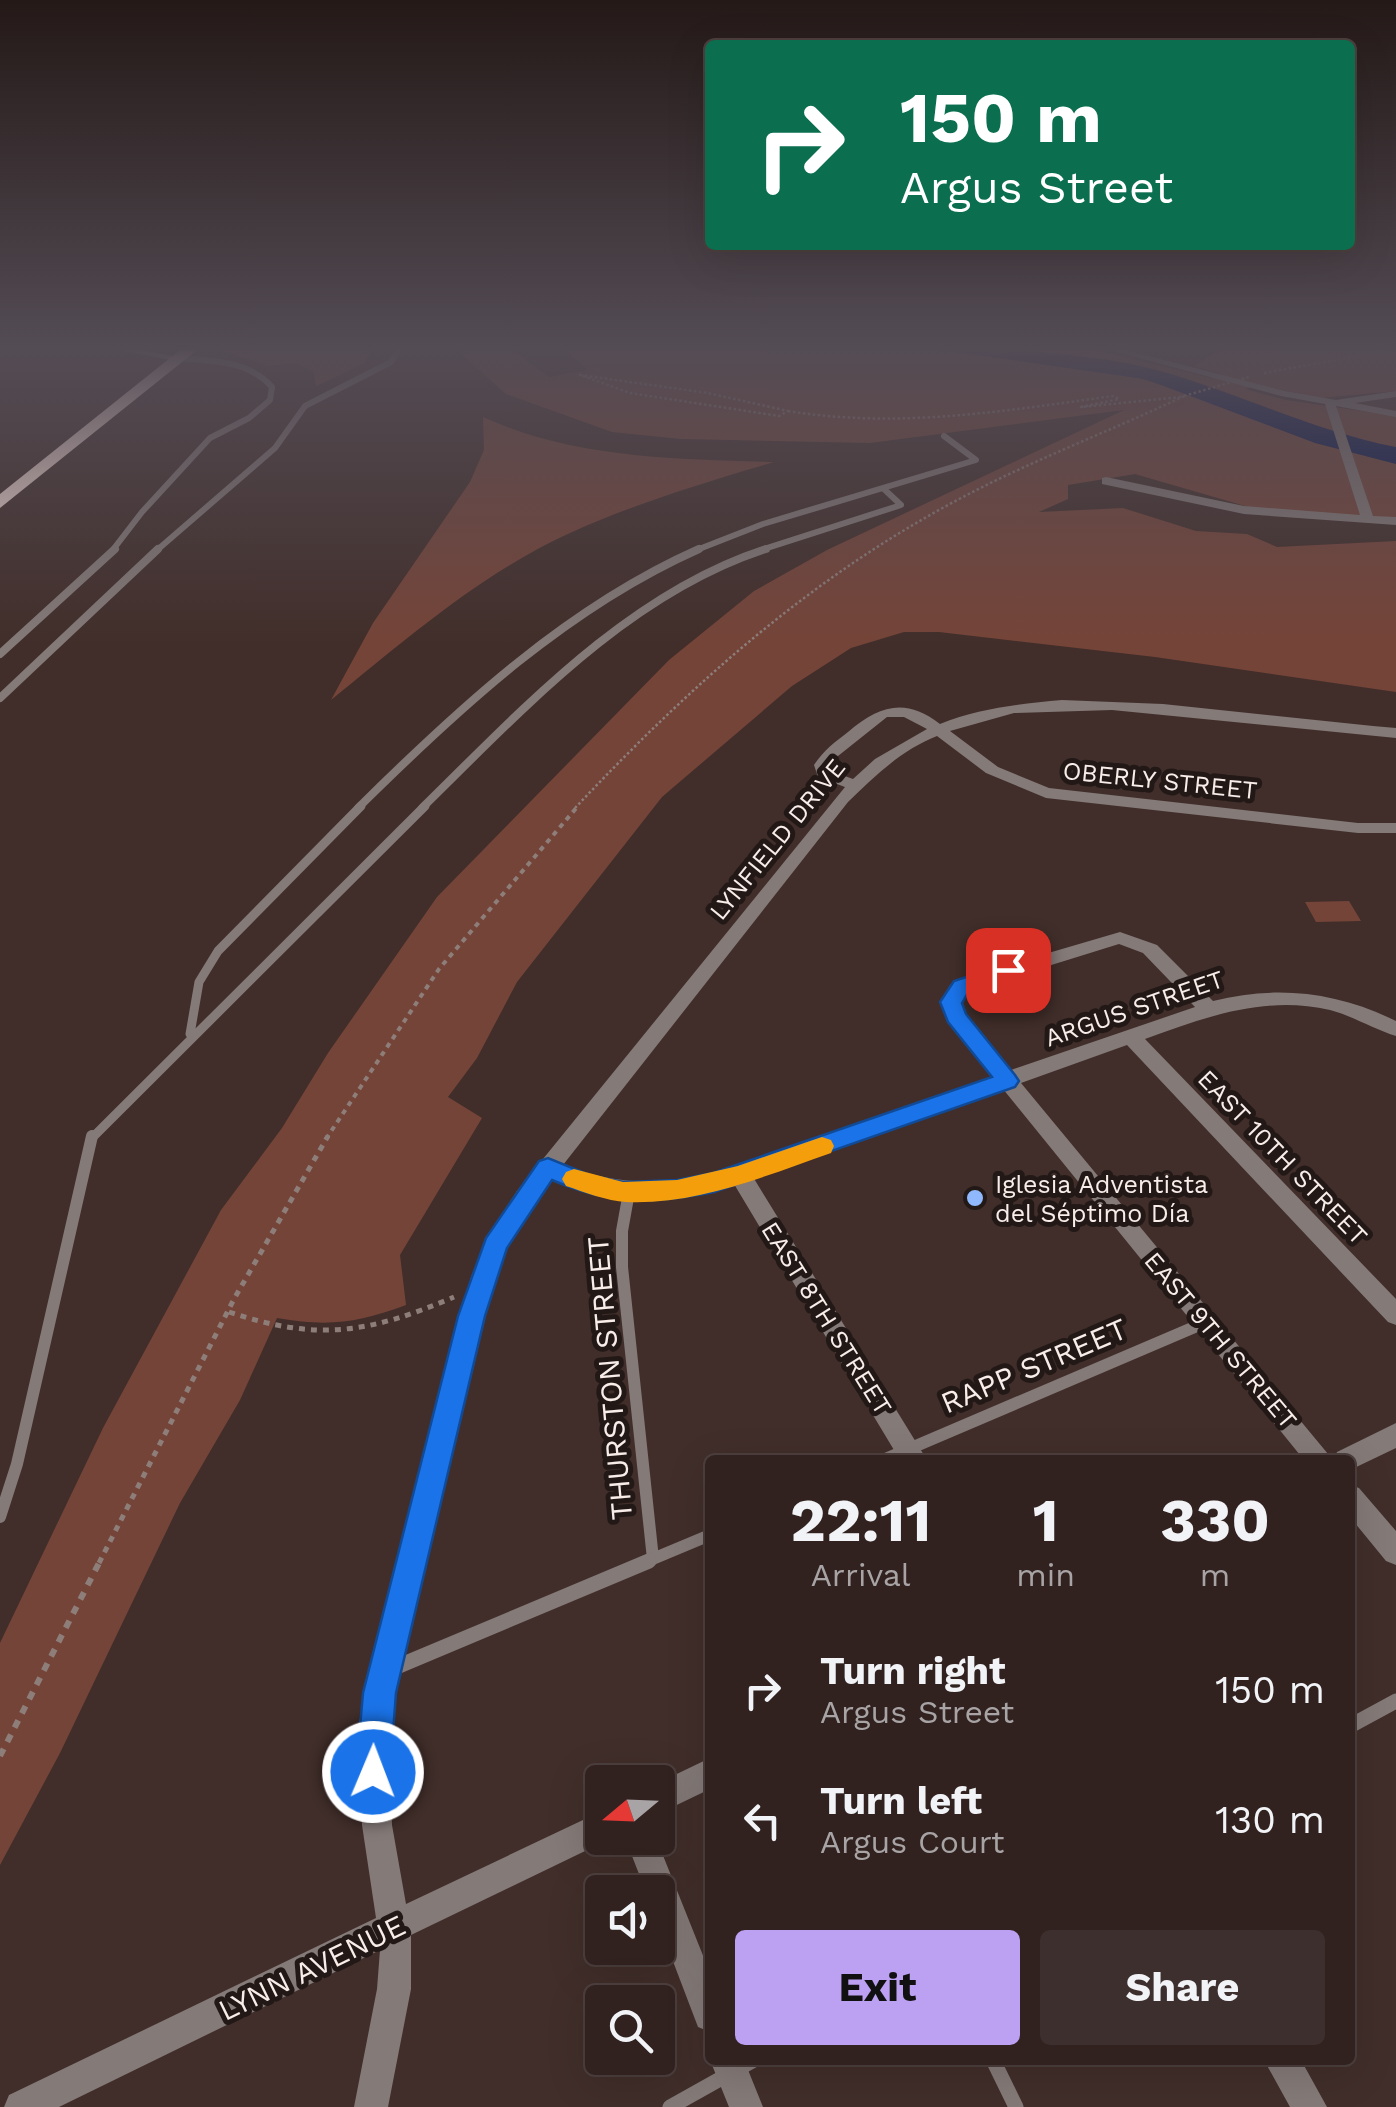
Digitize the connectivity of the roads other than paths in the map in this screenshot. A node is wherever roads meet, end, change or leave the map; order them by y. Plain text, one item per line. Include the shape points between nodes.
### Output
1 (39, 448) edge
2 (61, 448) edge
3 (201, 448) edge
4 (275, 448) edge
5 (960, 448) edge
6 (1345, 448) edge
7 (0, 480) edge
8 (1106, 480) dead end
9 (884, 489) junction
10 (0, 504) edge
11 (1368, 519) junction
12 (1396, 521) edge
13 (0, 654) edge
14 (0, 698) edge
15 (938, 729) junction
16 (1396, 732) edge
17 (854, 785) junction
18 (1396, 828) edge
19 (1210, 1009) junction
20 (1396, 1028) edge
21 (189, 1035) junction
22 (1131, 1037) junction
23 (1007, 1081) junction
24 (543, 1174) junction
25 (740, 1176) junction
26 (629, 1192) junction
27 (1396, 1315) edge
28 (1206, 1322) junction
29 (1396, 1436) edge
30 (911, 1455) edge
31 (1316, 1455) edge
32 (1355, 1456) edge
33 (1355, 1502) edge
34 (0, 1517) edge
35 (705, 1536) edge
36 (1396, 1552) edge
37 (653, 1559) junction
38 (384, 1672) junction
39 (1396, 1701) edge
40 (1355, 1723) edge
41 (705, 1776) edge
42 (675, 1790) edge
43 (585, 1834) edge
44 (648, 1855) edge
45 (396, 1928) junction
46 (705, 2002) edge
47 (736, 2065) edge
48 (738, 2065) edge
49 (995, 2065) edge
50 (1285, 2065) edge
51 (21, 2107) edge
52 (372, 2107) edge
53 (670, 2107) edge
54 (746, 2107) edge
55 (1016, 2107) edge
56 (1310, 2107) edge

1 - 7 highway
2 - 10 highway
3 - 13 lane via 120,544
4 - 14 lane
5 - 9 lane via 976,460
6 - 11 street
8 - 11 street via 1244,510
9 - 21 lane via 698,549 542,645 405,762 237,932 203,972
9 - 21 lane via 901,505 723,566 613,634 532,700
11 - 12 street
15 - 16 street, LYNFIELD DRIVE via 1001,711 1088,704
15 - 17 street, LYNFIELD DRIVE via 895,750
15 - 17 street, OBERLY STREET via 906,712 872,719 822,766 824,774
15 - 18 street, OBERLY STREET via 992,770 1046,793
17 - 24 street, LYNFIELD DRIVE
19 - 20 street, ARGUS STREET via 1251,998 1310,999
19 - 22 street, ARGUS STREET
19 - 23 street, EAST 9TH STREET via 1150,949 1120,938 970,982 953,996 952,1009
21 - 34 lane via 92,1135
22 - 23 street, ARGUS STREET
22 - 27 street, EAST 10TH STREET
23 - 25 street, ARGUS STREET
23 - 28 street, EAST 9TH STREET
24 - 26 street, ARGUS STREET
24 - 38 street, LYNFIELD DRIVE via 495,1245 478,1294
25 - 26 street, ARGUS STREET
25 - 30 street, EAST 8TH STREET
26 - 37 lane, THURSTON STREET via 622,1267
28 - 30 lane, RAPP STREET
28 - 31 street, EAST 9TH STREET
29 - 32 street
33 - 36 street
35 - 37 lane
37 - 38 lane
38 - 45 street, LYNFIELD DRIVE via 373,1772
39 - 40 lane
41 - 42 street
43 - 45 street, LYNN AVENUE
44 - 46 street
45 - 51 street, LYNN AVENUE
45 - 52 street, LYNFIELD DRIVE via 394,1989
47 - 53 lane
48 - 54 street
49 - 55 lane
50 - 56 street

